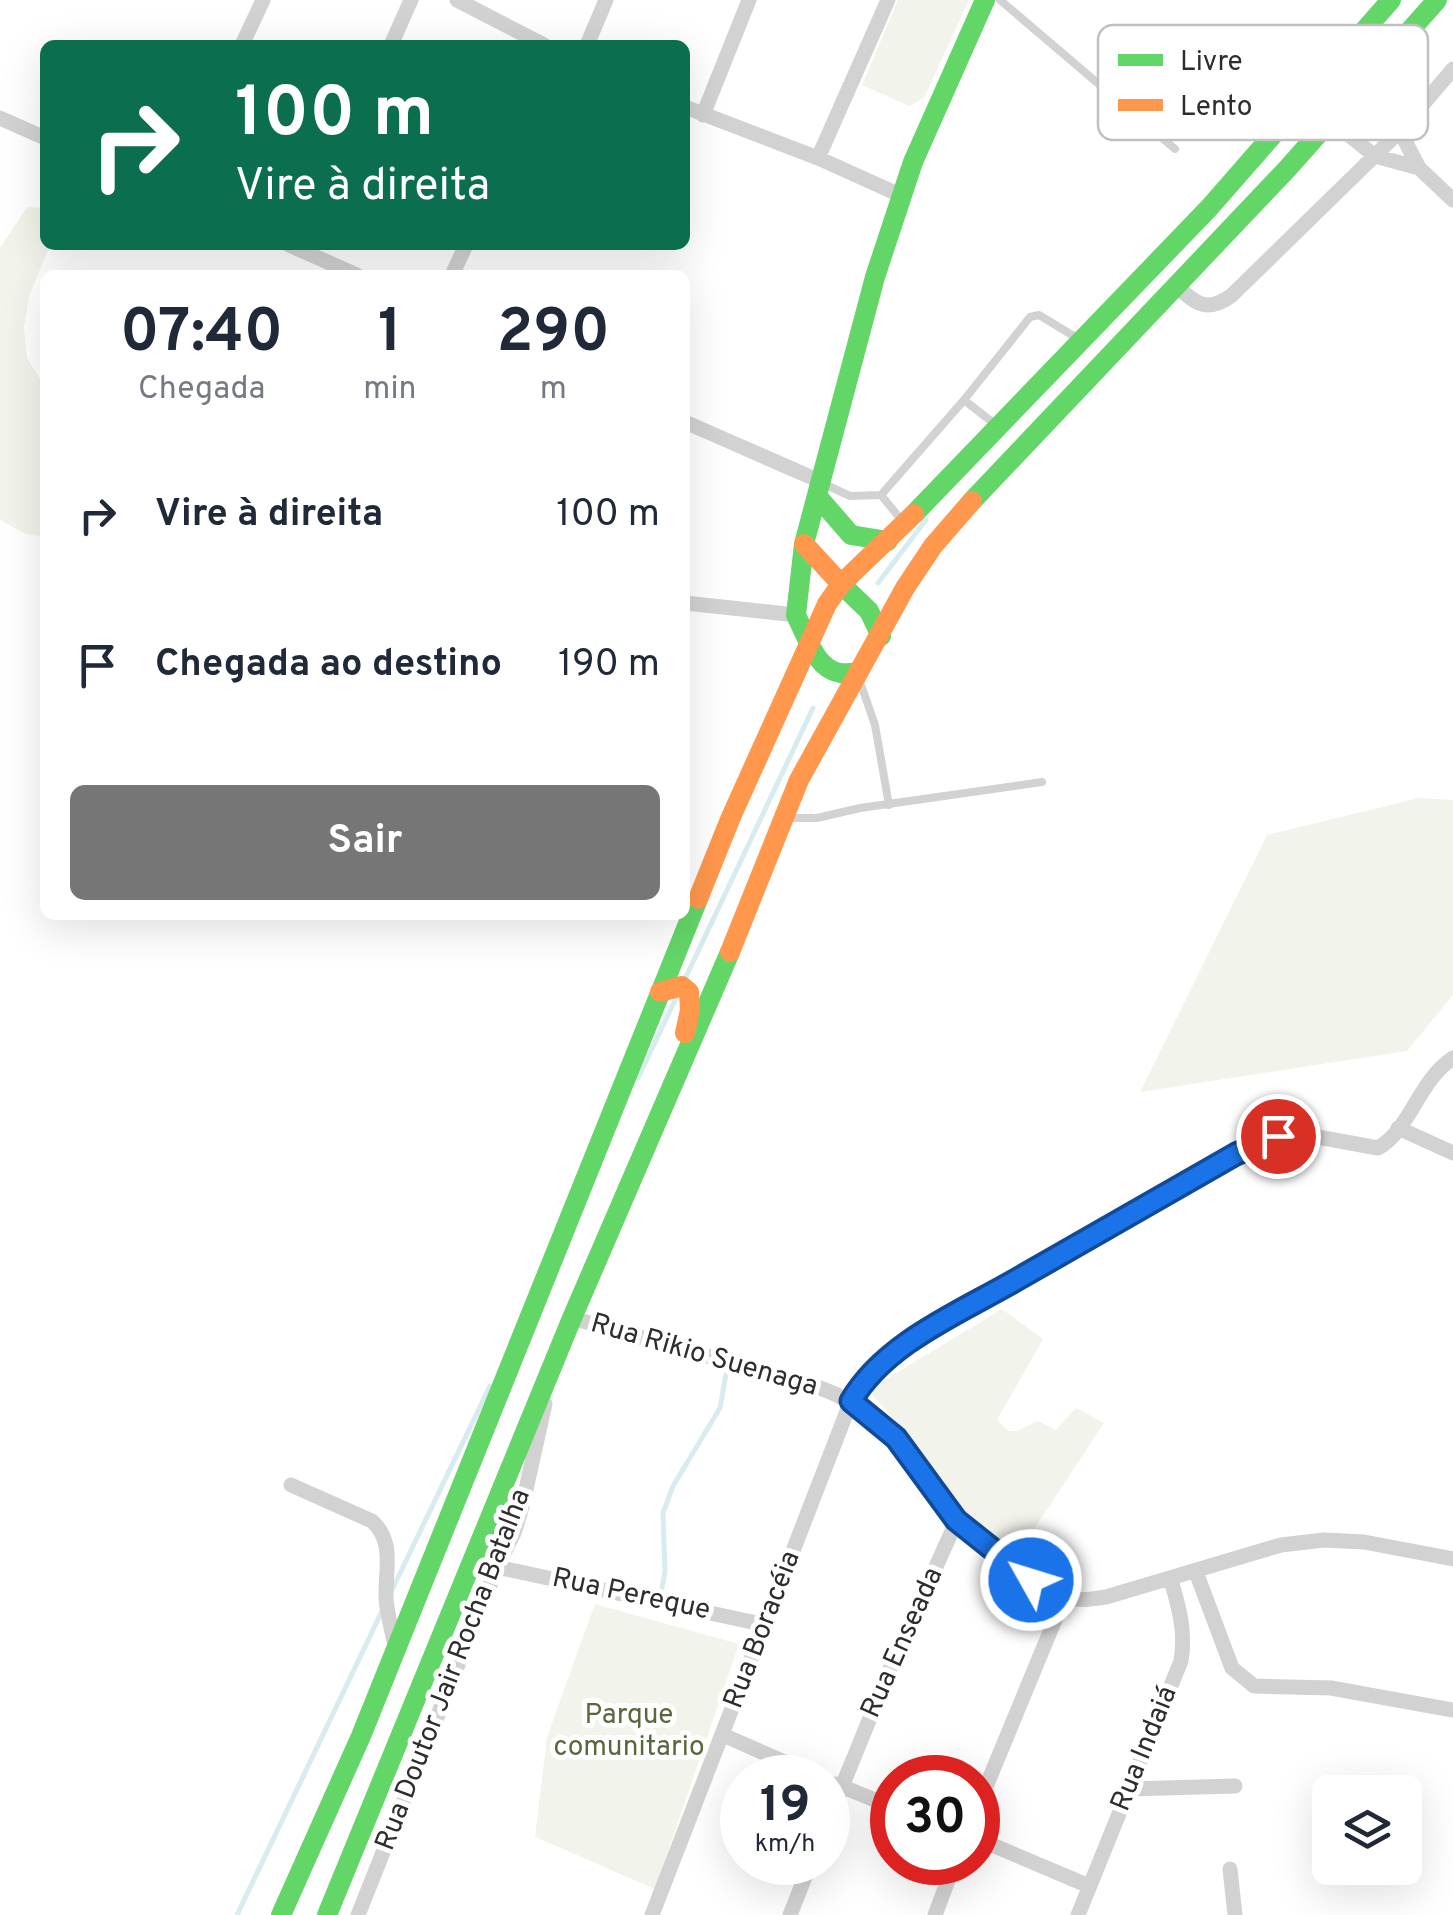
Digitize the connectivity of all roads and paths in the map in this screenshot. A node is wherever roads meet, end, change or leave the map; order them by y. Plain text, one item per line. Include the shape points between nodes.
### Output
1 (263, 0) edge
2 (411, 0) edge
3 (457, 0) edge
4 (606, 0) edge
5 (749, 0) edge
6 (888, 0) edge
7 (985, 0) edge
8 (1000, 0) edge
9 (1391, 0) edge
10 (1437, 0) edge
11 (1371, 25) edge
12 (1415, 25) edge
13 (244, 40) edge
14 (393, 40) edge
15 (534, 40) edge
16 (589, 40) edge
17 (1453, 69) edge
18 (1098, 83) edge
19 (1428, 98) edge
20 (690, 109) edge
21 (703, 115) junction
22 (0, 118) edge
23 (40, 136) edge
24 (1165, 140) edge
25 (1273, 140) edge
26 (1314, 140) edge
27 (1355, 140) edge
28 (1390, 140) edge
29 (1405, 140) edge
30 (1176, 149) dead end
31 (1375, 156) junction
32 (818, 158) junction
33 (1419, 168) junction
34 (900, 196) junction
35 (1453, 200) edge
36 (303, 250) edge
37 (346, 270) edge
38 (1176, 286) junction
39 (1080, 340) junction
40 (964, 400) junction
41 (690, 424) edge
42 (997, 426) junction
43 (820, 489) junction
44 (882, 495) junction
45 (905, 523) junction
46 (888, 541) junction
47 (804, 544) junction
48 (841, 584) junction
49 (690, 604) edge
50 (796, 615) junction
51 (881, 636) junction
52 (808, 642) junction
53 (857, 672) junction
54 (1042, 782) dead end
55 (889, 805) junction
56 (782, 818) junction
57 (660, 992) junction
58 (1453, 1058) edge
59 (675, 1080) junction
60 (1398, 1128) junction
61 (1453, 1153) edge
62 (572, 1318) junction
63 (554, 1363) junction
64 (851, 1401) junction
65 (291, 1485) dead end
66 (956, 1520) junction
67 (1453, 1558) edge
68 (497, 1567) junction
69 (1196, 1572) junction
70 (1170, 1580) junction
71 (1064, 1598) junction
72 (766, 1626) junction
73 (396, 1646) junction
74 (1453, 1710) edge
75 (723, 1735) junction
76 (770, 1755) edge
77 (843, 1755) edge
78 (999, 1755) edge
79 (1235, 1786) dead end
80 (1130, 1790) junction
81 (1000, 1848) edge
82 (1230, 1869) dead end
83 (802, 1885) edge
84 (946, 1885) edge
85 (1089, 1886) junction
86 (281, 1915) edge
87 (327, 1915) edge
88 (358, 1915) edge
89 (652, 1915) edge
90 (790, 1915) edge
91 (935, 1915) edge
92 (1078, 1915) edge
93 (1236, 1915) edge

1 - 13 street
2 - 14 street
3 - 15 street
4 - 16 street
5 - 21 street
6 - 32 street
7 - 34 main road
8 - 18 lane
9 - 11 main road
10 - 12 main road
17 - 19 street
20 - 21 street
21 - 32 street
22 - 23 street
24 - 30 lane
25 - 39 main road
26 - 38 main road
27 - 31 street
28 - 31 street
29 - 33 street
31 - 33 street
31 - 38 street via 1219,304 1198,305
32 - 34 street
33 - 35 street
34 - 43 main road
36 - 37 street
38 - 51 main road via 932,546
39 - 40 lane via 1039,315 1030,317
39 - 42 main road
40 - 42 lane
40 - 44 lane
41 - 43 street
42 - 45 main road
43 - 44 lane
43 - 46 main road via 830,515 852,535
43 - 47 main road
44 - 45 lane
45 - 46 main road
46 - 48 main road
47 - 48 main road
47 - 50 main road
48 - 51 main road via 869,610
48 - 52 main road
49 - 50 street
50 - 52 main road
51 - 53 main road
52 - 53 main road via 827,670
52 - 57 main road
53 - 55 lane via 875,725
53 - 56 main road
54 - 55 lane
55 - 56 lane
56 - 59 main road
57 - 59 main road via 682,986 690,998
57 - 73 main road
58 - 60 street via 1435,1070
59 - 62 main road
60 - 61 street
60 - 64 street, Rua Boracéia via 1378,1148 1296,1133 1236,1154 934,1328 876,1368
62 - 63 main road
62 - 64 street, Rua Rikio Suenaga
63 - 68 street, Rua Doutor Jair Rocha Batalha via 522,1507
63 - 87 main road
64 - 66 street, Rua Rikio Suenaga via 896,1438
64 - 72 street, Rua Boracéia
65 - 73 street via 380,1529
66 - 71 street, Rua Rikio Suenaga
66 - 77 street, Rua Enseada
67 - 69 street via 1324,1540 1281,1545
68 - 72 street, Rua Pereque
68 - 88 street, Rua Doutor Jair Rocha Batalha
69 - 70 street
69 - 74 street via 1243,1681 1274,1689 1331,1688
70 - 71 street via 1106,1597
70 - 80 street, Rua Indaiá via 1185,1640
71 - 78 street
72 - 75 street, Rua Boracéia
73 - 86 main road
75 - 76 street
75 - 89 street, Rua Boracéia
79 - 80 street
80 - 85 street, Rua Indaiá
81 - 85 street
82 - 93 street
83 - 90 street
84 - 91 street
85 - 92 street, Rua Indaiá

